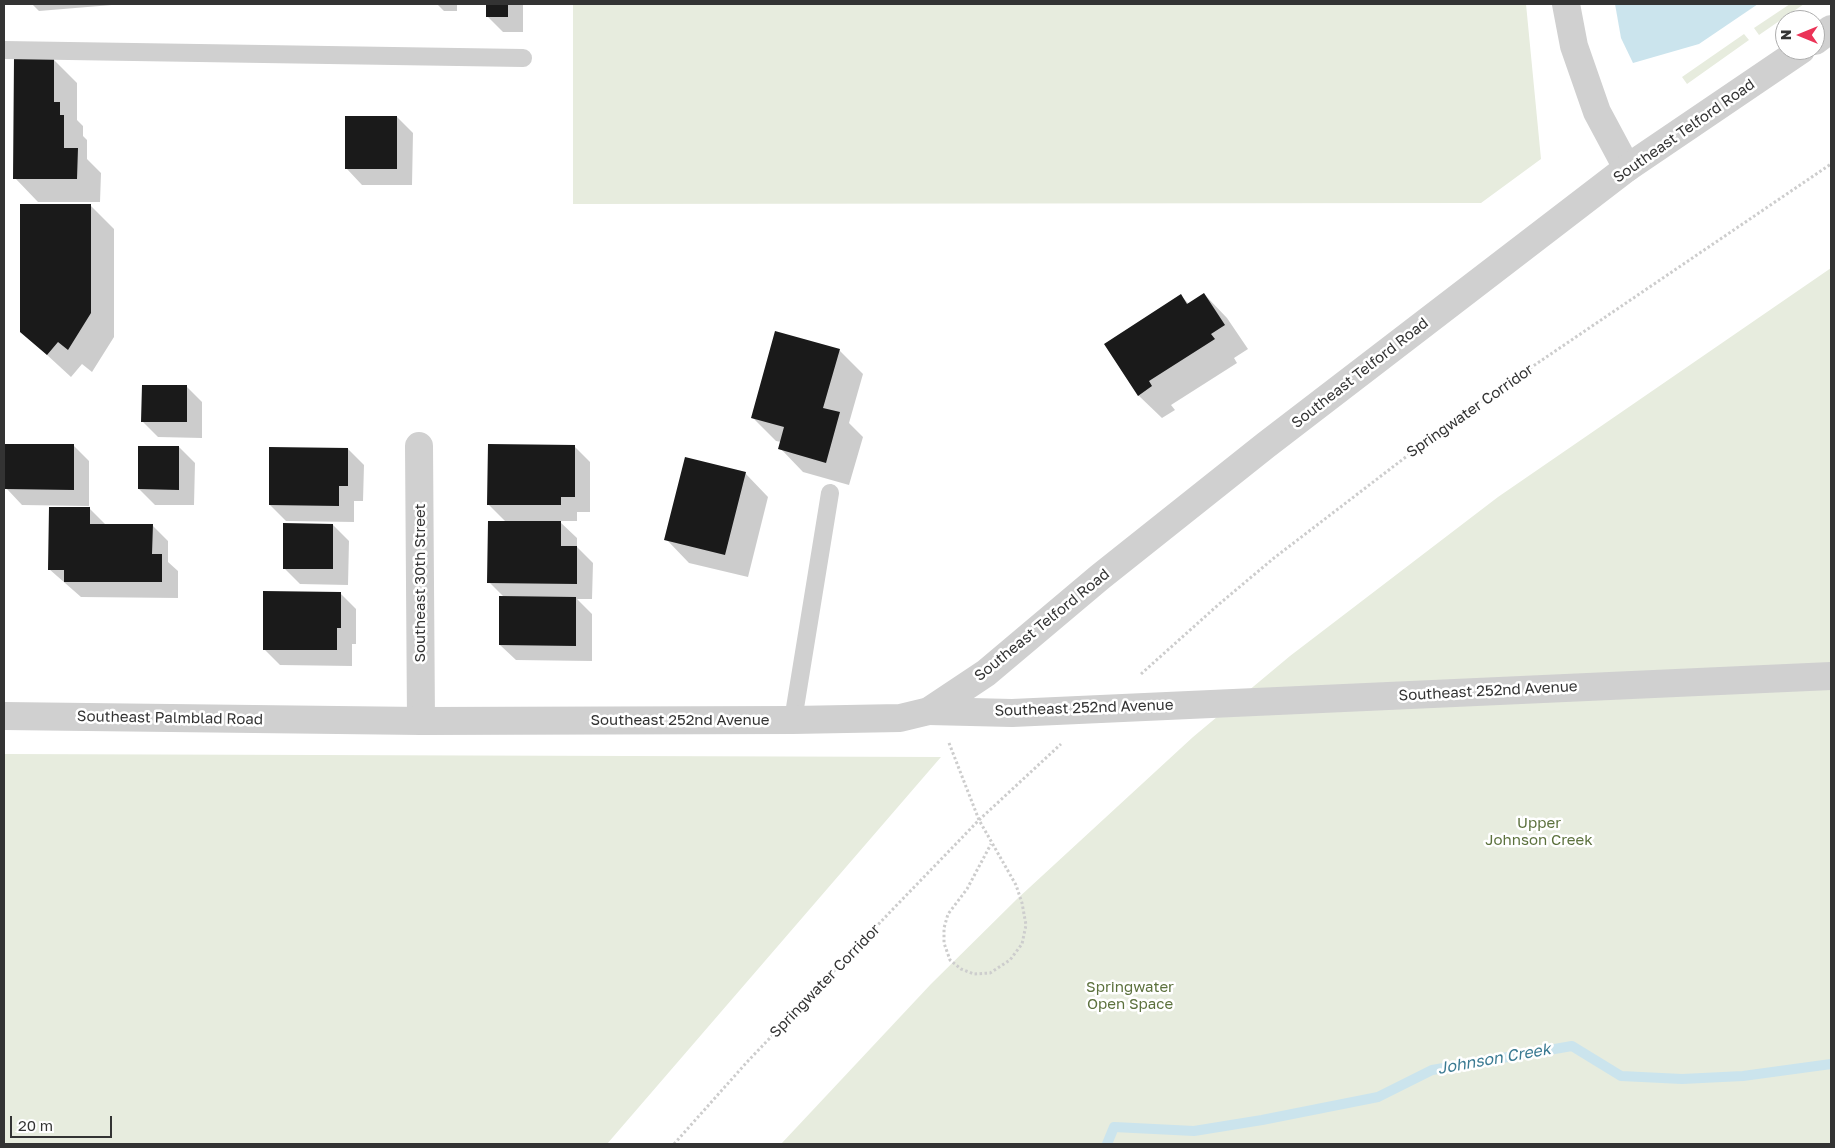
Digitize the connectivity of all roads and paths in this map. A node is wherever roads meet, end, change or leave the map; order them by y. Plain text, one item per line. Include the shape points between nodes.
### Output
1 (1566, 4) edge
2 (4, 50) edge
3 (523, 58) dead end
4 (1786, 60) edge
5 (1831, 164) edge
6 (1628, 168) junction
7 (419, 446) dead end
8 (830, 493) dead end
9 (1831, 676) edge
10 (1136, 679) dead end
11 (929, 711) junction
12 (4, 716) edge
13 (336, 720) joint
14 (420, 720) junction
15 (793, 720) junction
16 (1064, 741) dead end
17 (979, 820) junction
18 (991, 844) junction
19 (674, 1144) edge

1 - 6 street via 1574,46 1597,112
2 - 3 lane
4 - 6 street, Southeast Telford Road
5 - 10 path, Springwater Corridor via 1458,417 1274,558
6 - 11 street, Southeast Telford Road via 1266,445 986,673
7 - 14 street, Southeast 30th Street
8 - 15 lane
9 - 11 street, Southeast 252nd Avenue via 1012,712
11 - 15 street, Southeast 252nd Avenue via 900,718
11 - 17 path via 950,745
12 - 13 street, Southeast Palmblad Road
13 - 14 street, Southeast 252nd Avenue
14 - 15 street, Southeast 252nd Avenue
16 - 17 path, Springwater Corridor
17 - 18 path
17 - 19 path, Springwater Corridor via 747,1062
18 - 18 path via 1016,886 1026,925 1022,944 1010,960 990,972 974,974 950,960 944,943 944,928 948,914 967,889

